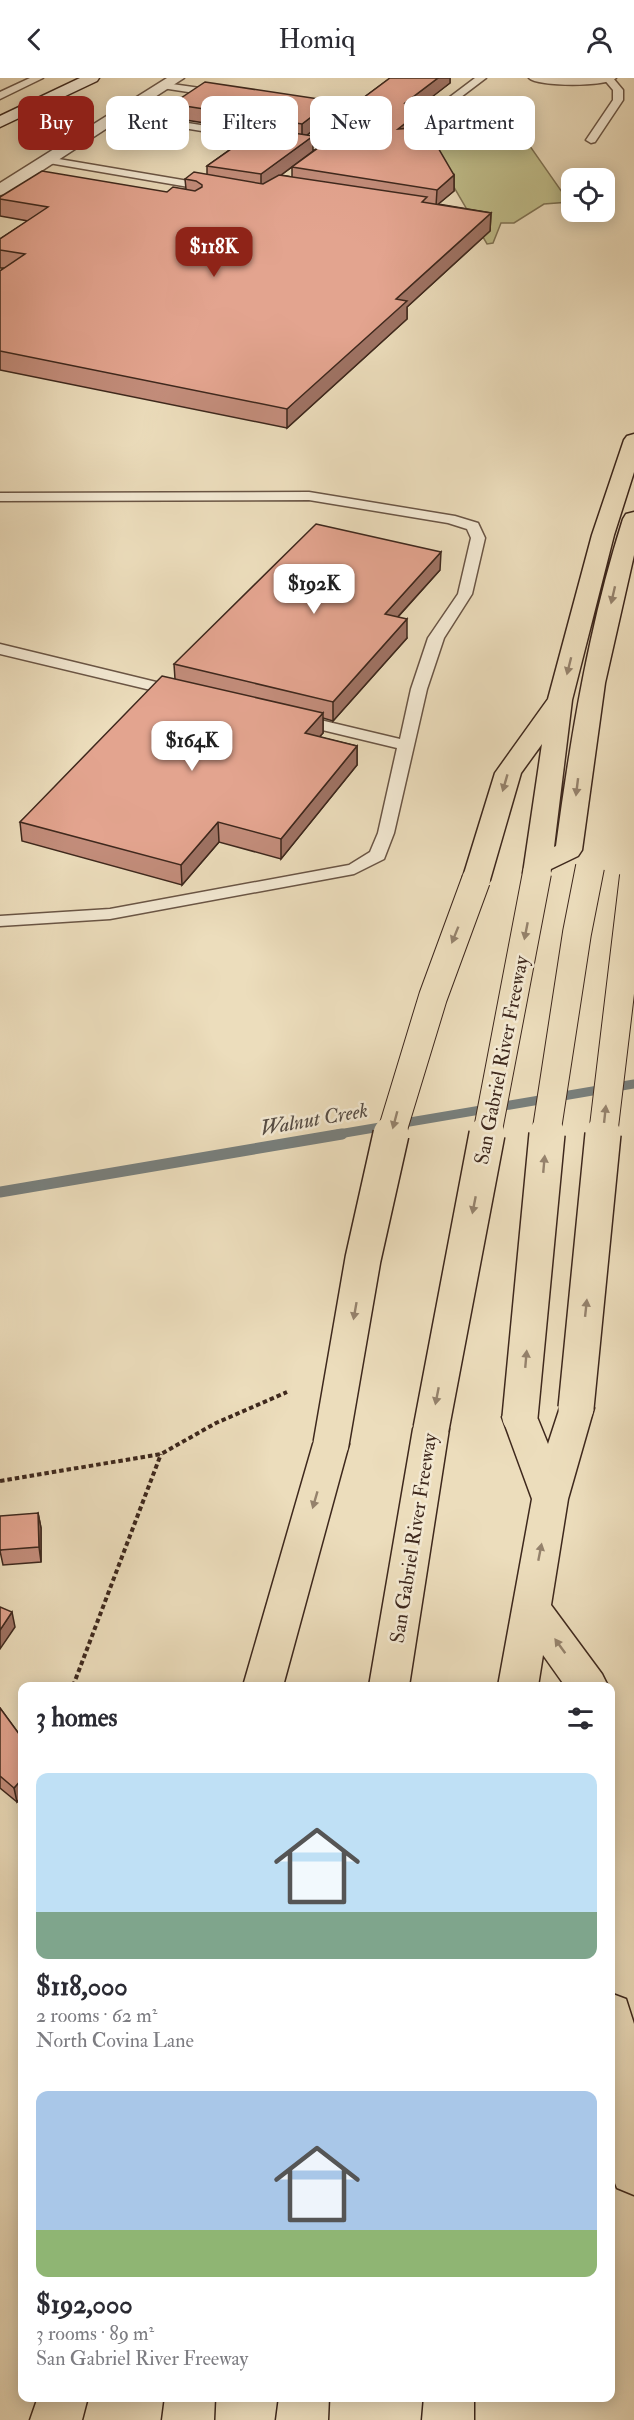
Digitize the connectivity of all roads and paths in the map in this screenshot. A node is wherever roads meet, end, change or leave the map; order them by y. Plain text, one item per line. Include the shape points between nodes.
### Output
1 (38, 78) edge
2 (92, 78) edge
3 (482, 78) edge
4 (536, 78) edge
5 (608, 78) edge
6 (171, 82) edge
7 (233, 95) edge
8 (0, 96) edge
9 (149, 96) edge
10 (457, 96) edge
11 (0, 122) edge
12 (106, 123) edge
13 (189, 125) edge
14 (591, 140) dead end
15 (47, 160) junction
16 (303, 167) edge
17 (24, 175) junction
18 (46, 178) edge
19 (175, 182) junction
20 (220, 189) edge
21 (0, 190) edge
22 (162, 191) edge
23 (634, 440) edge
24 (0, 497) edge
25 (634, 519) edge
26 (634, 580) edge
27 (0, 649) edge
28 (201, 696) edge
29 (560, 700) junction
30 (281, 715) edge
31 (406, 745) junction
32 (537, 869) junction
33 (634, 876) edge
34 (0, 921) edge
35 (287, 1392) dead end
36 (162, 1454) junction
37 (0, 1482) edge
38 (550, 1499) junction
39 (530, 1606) junction
40 (271, 1668) edge
41 (76, 1682) edge
42 (265, 1682) edge
43 (390, 1682) edge
44 (519, 1682) edge
45 (585, 1682) edge
46 (615, 2008) edge
47 (615, 2047) edge
48 (634, 2051) edge
49 (634, 2171) edge
50 (61, 2402) edge
51 (190, 2402) edge
52 (304, 2402) edge
53 (449, 2402) edge
54 (56, 2420) edge
55 (188, 2420) edge
56 (302, 2420) edge
57 (448, 2420) edge

1 - 8 lane
2 - 11 street
3 - 10 lane
4 - 5 street
5 - 14 lane via 618,90 618,100
6 - 7 lane
6 - 9 street
12 - 15 street
13 - 16 lane via 309,141 328,148
15 - 17 street
15 - 19 lane
17 - 18 lane
17 - 21 street
19 - 20 lane
19 - 22 lane
23 -> 29 highway, San Gabriel River Freeway via 603,535
24 - 31 lane via 309,496 473,526 478,538 465,594 436,638
25 -> 32 highway via 623,551 595,679 569,850
38 -> 26 highway, bridge via 520,1417 549,1108 590,867 605,720
27 - 28 lane
29 - 32 highway, San Gabriel River Freeway
29 -> 40 highway, bridge via 508,773 476,880 408,1070 375,1197 331,1444
30 - 31 lane
31 - 34 lane via 378,855 354,869 110,914
32 -> 43 highway, San Gabriel River Freeway, bridge via 431,1429
38 -> 33 highway, bridge via 576,1408 609,1074
35 - 36 path
36 - 37 path
36 - 41 path
39 -> 38 highway
39 - 44 highway
45 -> 39 highway
40 - 42 highway
46 - 48 highway
47 - 49 highway
50 - 54 highway
51 - 55 highway
52 - 56 highway
53 - 57 highway

